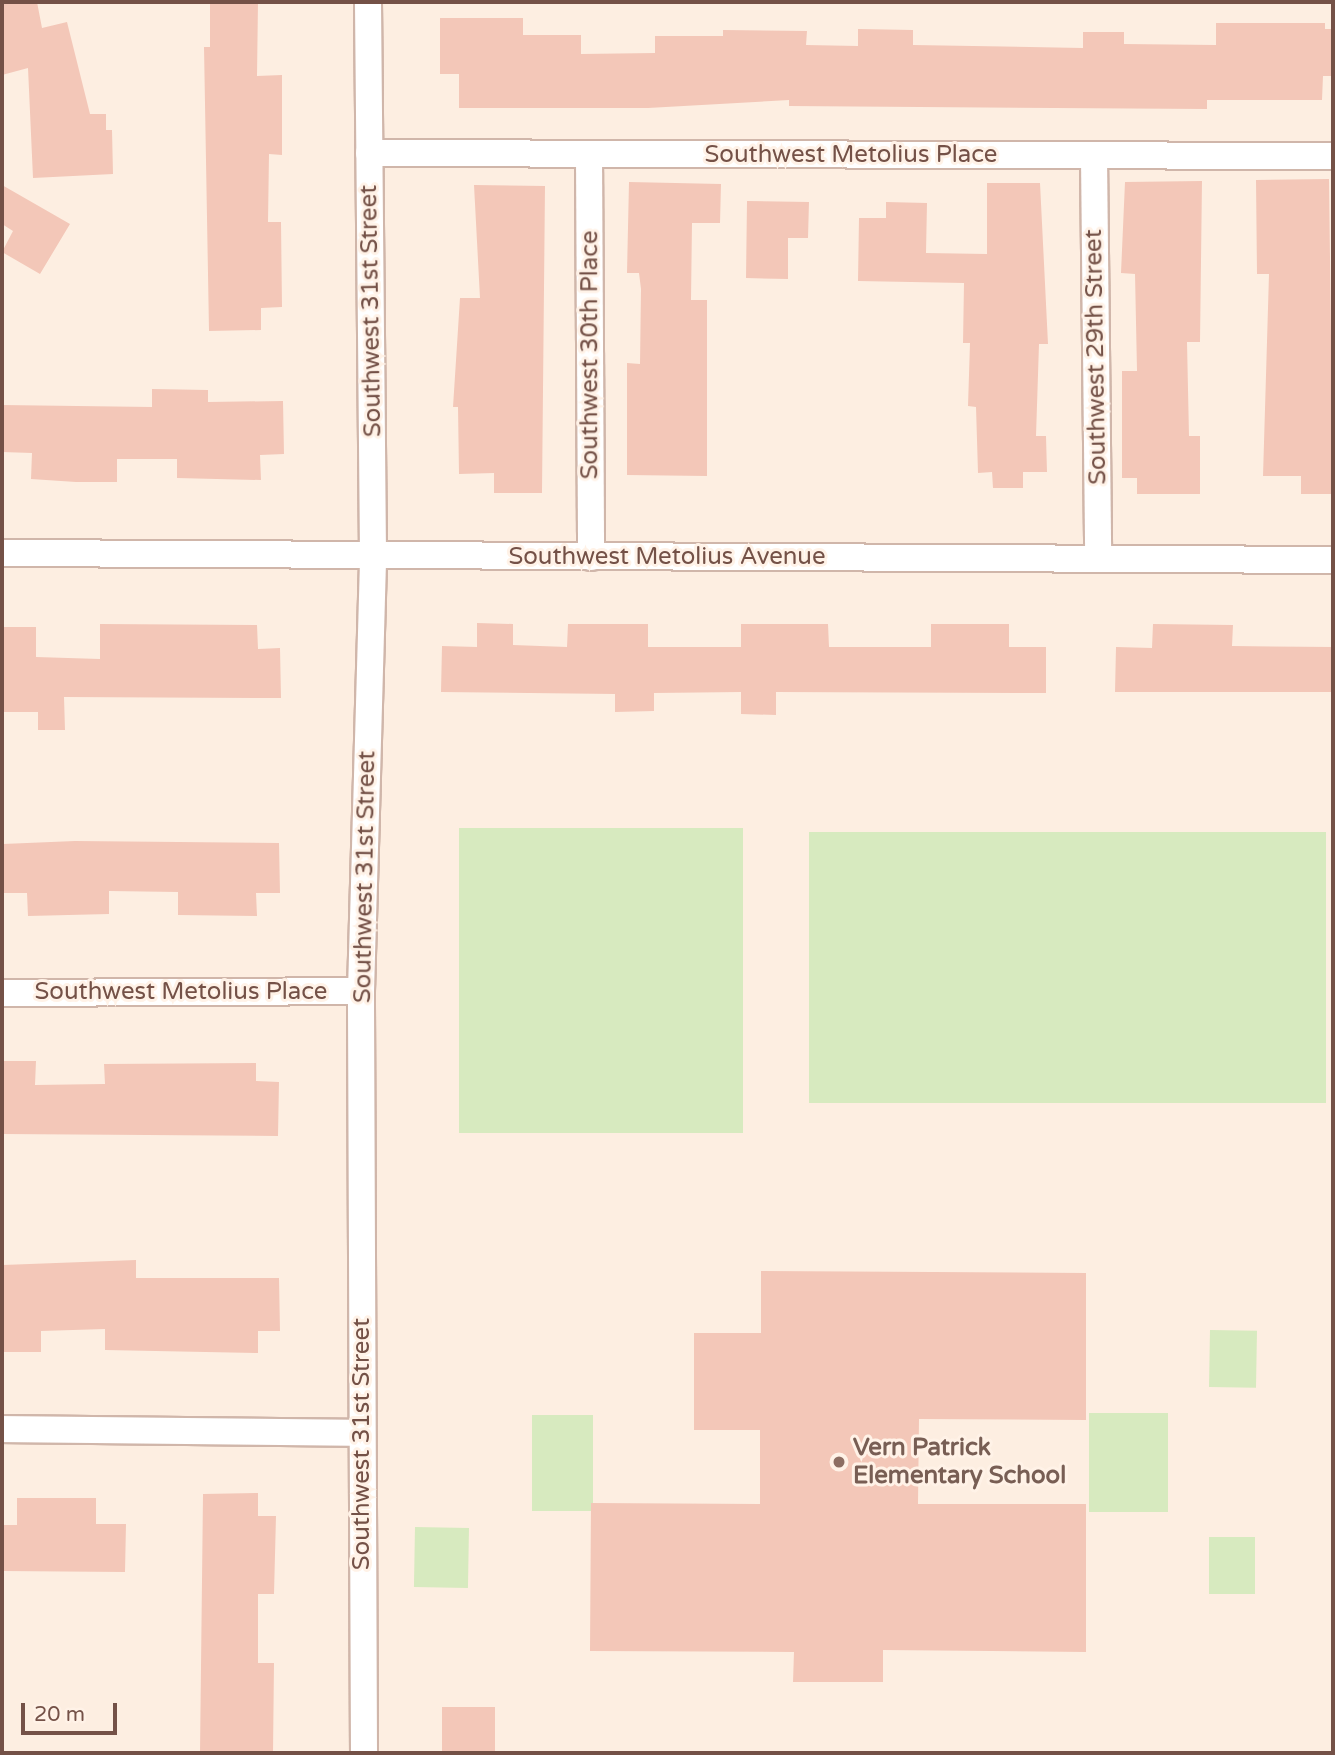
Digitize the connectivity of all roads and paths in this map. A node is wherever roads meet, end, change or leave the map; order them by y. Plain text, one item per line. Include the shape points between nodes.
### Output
1 (368, 2) edge
2 (369, 153) junction
3 (589, 154) junction
4 (1094, 156) junction
5 (1333, 156) edge
6 (2, 553) edge
7 (373, 554) junction
8 (591, 557) junction
9 (1098, 559) junction
10 (1333, 560) edge
11 (361, 992) junction
12 (2, 993) edge
13 (2, 1429) edge
14 (361, 1433) junction
15 (364, 1753) edge

1 - 2 street, Southwest 31st Street
2 - 3 street, Southwest Metolius Place
2 - 7 street, Southwest 31st Street
3 - 4 street, Southwest Metolius Place
3 - 8 street, Southwest 30th Place
4 - 5 street, Southwest Metolius Place
4 - 9 street, Southwest 29th Street
6 - 7 street, Southwest Metolius Avenue
7 - 8 street, Southwest Metolius Avenue
7 - 11 street, Southwest 31st Street
8 - 9 street, Southwest Metolius Avenue
9 - 10 street, Southwest Metolius Avenue
11 - 12 street, Southwest Metolius Place
11 - 14 street, Southwest 31st Street
13 - 14 street
14 - 15 street, Southwest 31st Street

